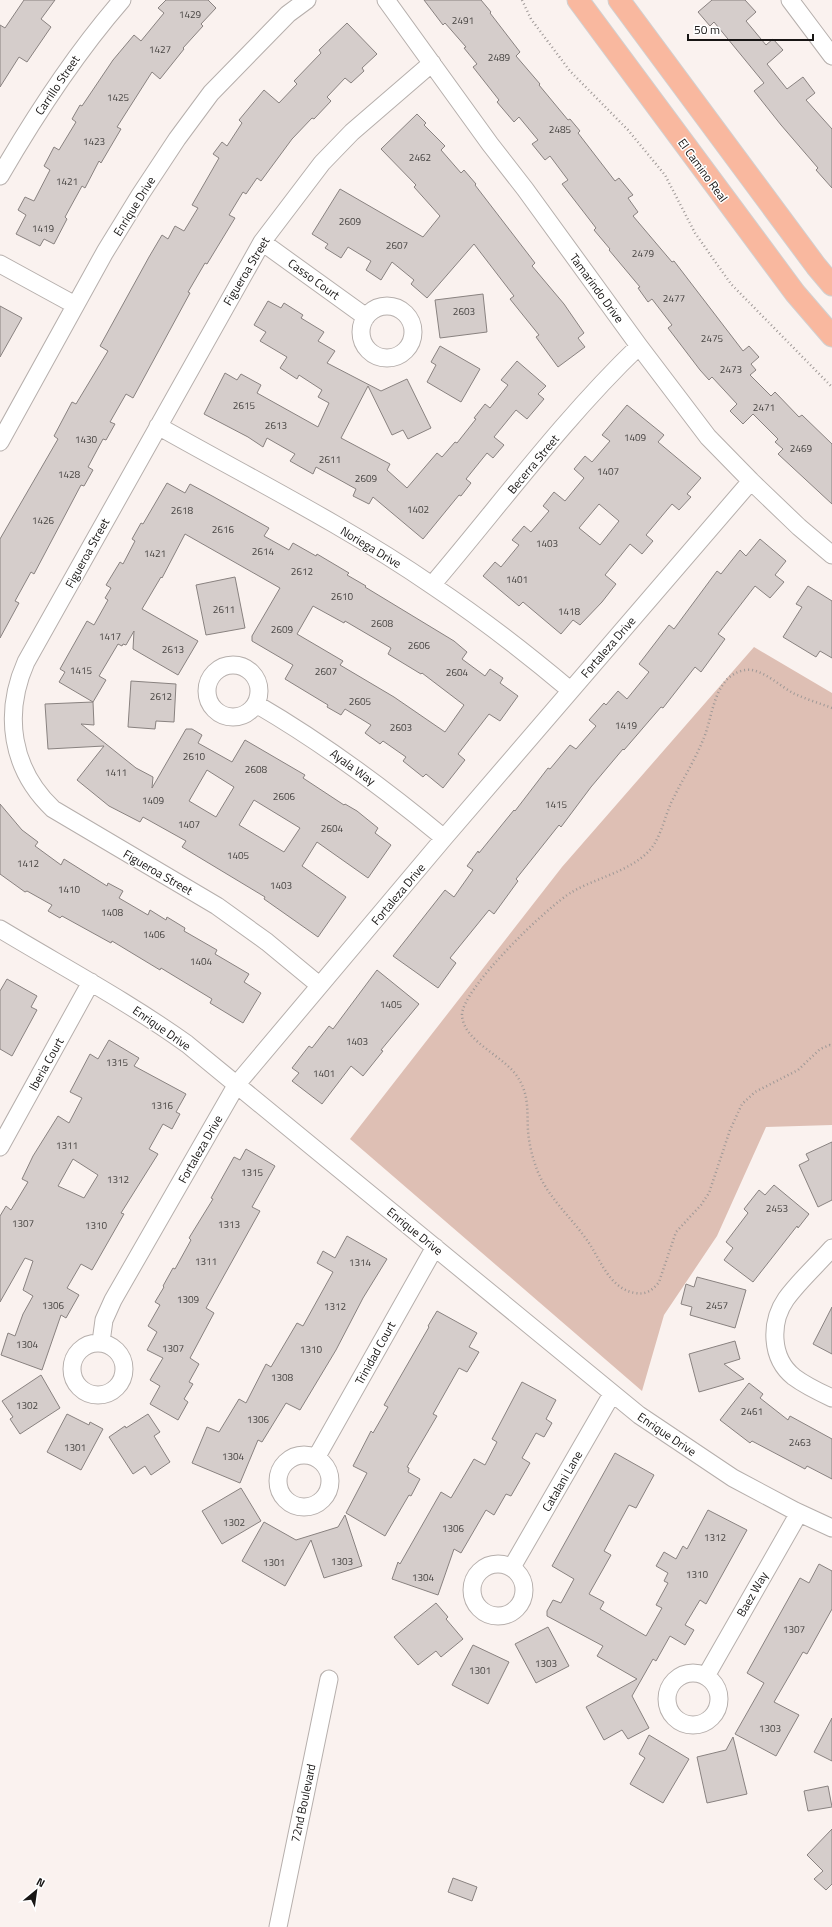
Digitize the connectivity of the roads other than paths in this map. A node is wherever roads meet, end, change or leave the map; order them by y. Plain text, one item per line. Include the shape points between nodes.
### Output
1 (122, 0) edge
2 (307, 0) edge
3 (386, 0) edge
4 (578, 0) edge
5 (619, 0) edge
6 (790, 0) edge
7 (830, 50) edge
8 (432, 63) junction
9 (0, 176) edge
10 (262, 242) junction
11 (0, 264) edge
12 (832, 285) edge
13 (75, 305) junction
14 (366, 316) dead end
15 (832, 336) edge
16 (639, 346) junction
17 (158, 426) junction
18 (0, 442) edge
19 (751, 482) junction
20 (832, 555) edge
21 (432, 585) junction
22 (570, 690) junction
23 (256, 704) dead end
24 (444, 838) junction
25 (0, 929) edge
26 (91, 982) junction
27 (319, 985) junction
28 (237, 1084) junction
29 (0, 1147) edge
30 (435, 1247) junction
31 (832, 1248) edge
32 (101, 1342) dead end
33 (612, 1394) junction
34 (832, 1398) edge
35 (316, 1458) dead end
36 (799, 1513) junction
37 (832, 1528) edge
38 (512, 1567) dead end
39 (706, 1676) dead end
40 (329, 1679) dead end
41 (278, 1927) edge

1 - 9 street, Carrillo Street via 98,28 45,101
2 - 13 street, Enrique Drive via 288,14 210,93 140,195
3 - 8 street, Tamarindo Drive
4 - 15 main road, El Camino Real via 795,293
5 - 12 main road
6 - 7 street
8 - 10 street, Figueroa Street via 352,132 322,163
8 - 16 street, Tamarindo Drive
10 - 14 street, Casso Court
10 - 17 street, Figueroa Street
11 - 13 street
13 - 18 street, Enrique Drive
16 - 19 street, Tamarindo Drive via 708,437
16 - 21 street, Becerra Street via 609,375
17 - 21 street, Noriega Drive via 330,523
17 - 27 street, Figueroa Street via 26,662 14,698 14,742 30,781 40,798 52,809 217,906 267,942
19 - 20 street, Tamarindo Drive
19 - 22 street, Fortaleza Drive
21 - 22 street, Noriega Drive via 523,651
22 - 24 street, Fortaleza Drive
23 - 24 street, Ayala Way via 330,750 400,801
24 - 27 street, Fortaleza Drive
25 - 26 street, Enrique Drive
26 - 28 street, Enrique Drive via 152,1019
26 - 29 street, Iberia Court
27 - 28 street, Fortaleza Drive
28 - 30 street, Enrique Drive
28 - 32 street, Fortaleza Drive via 113,1300 104,1320
30 - 33 street, Enrique Drive
30 - 35 street, Trinidad Court
31 - 34 street via 786,1299 774,1328 775,1344 781,1360 793,1376
33 - 36 street, Enrique Drive via 733,1478
33 - 38 street, Catalani Lane
36 - 37 street, Enrique Drive
36 - 39 street, Baez Way
40 - 41 street, 72nd Boulevard

